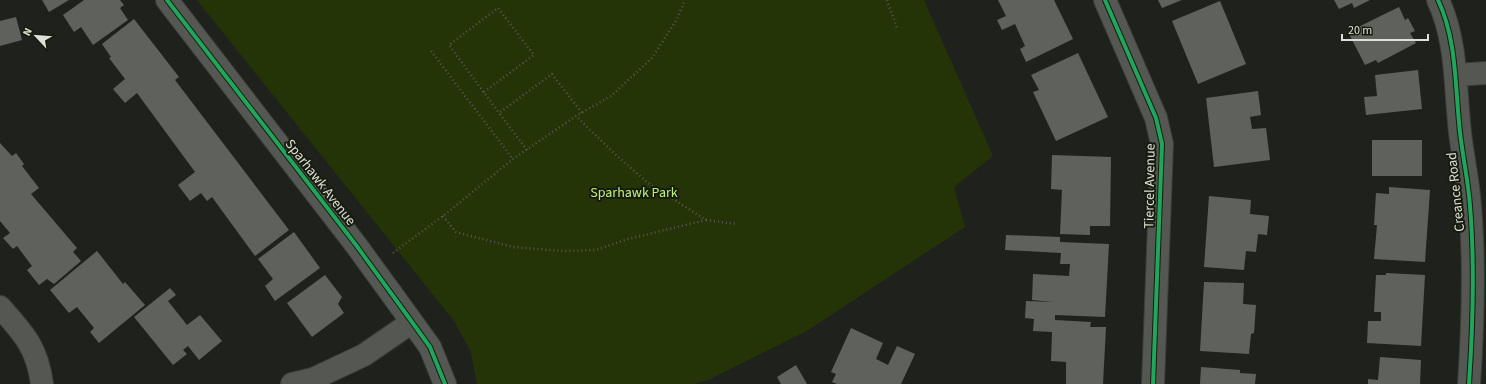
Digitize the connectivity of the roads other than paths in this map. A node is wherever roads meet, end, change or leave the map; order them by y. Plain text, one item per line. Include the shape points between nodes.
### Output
1 (167, 0) edge
2 (1105, 0) edge
3 (1438, 0) edge
4 (1486, 73) edge
5 (1456, 75) junction
6 (0, 307) edge
7 (412, 322) junction
8 (42, 384) edge
9 (292, 384) edge
10 (445, 384) edge
11 (1153, 384) edge
12 (1469, 384) edge

1 - 7 street, Sparhawk Avenue
2 - 11 street, Tiercel Avenue via 1156,118 1162,144
3 - 5 street, Creance Road via 1444,11 1452,42
4 - 5 street
5 - 12 street, Creance Road via 1459,123 1470,206 1473,318
6 - 8 street via 34,350
7 - 9 street via 364,356 313,378
7 - 10 street, Sparhawk Avenue via 430,347

